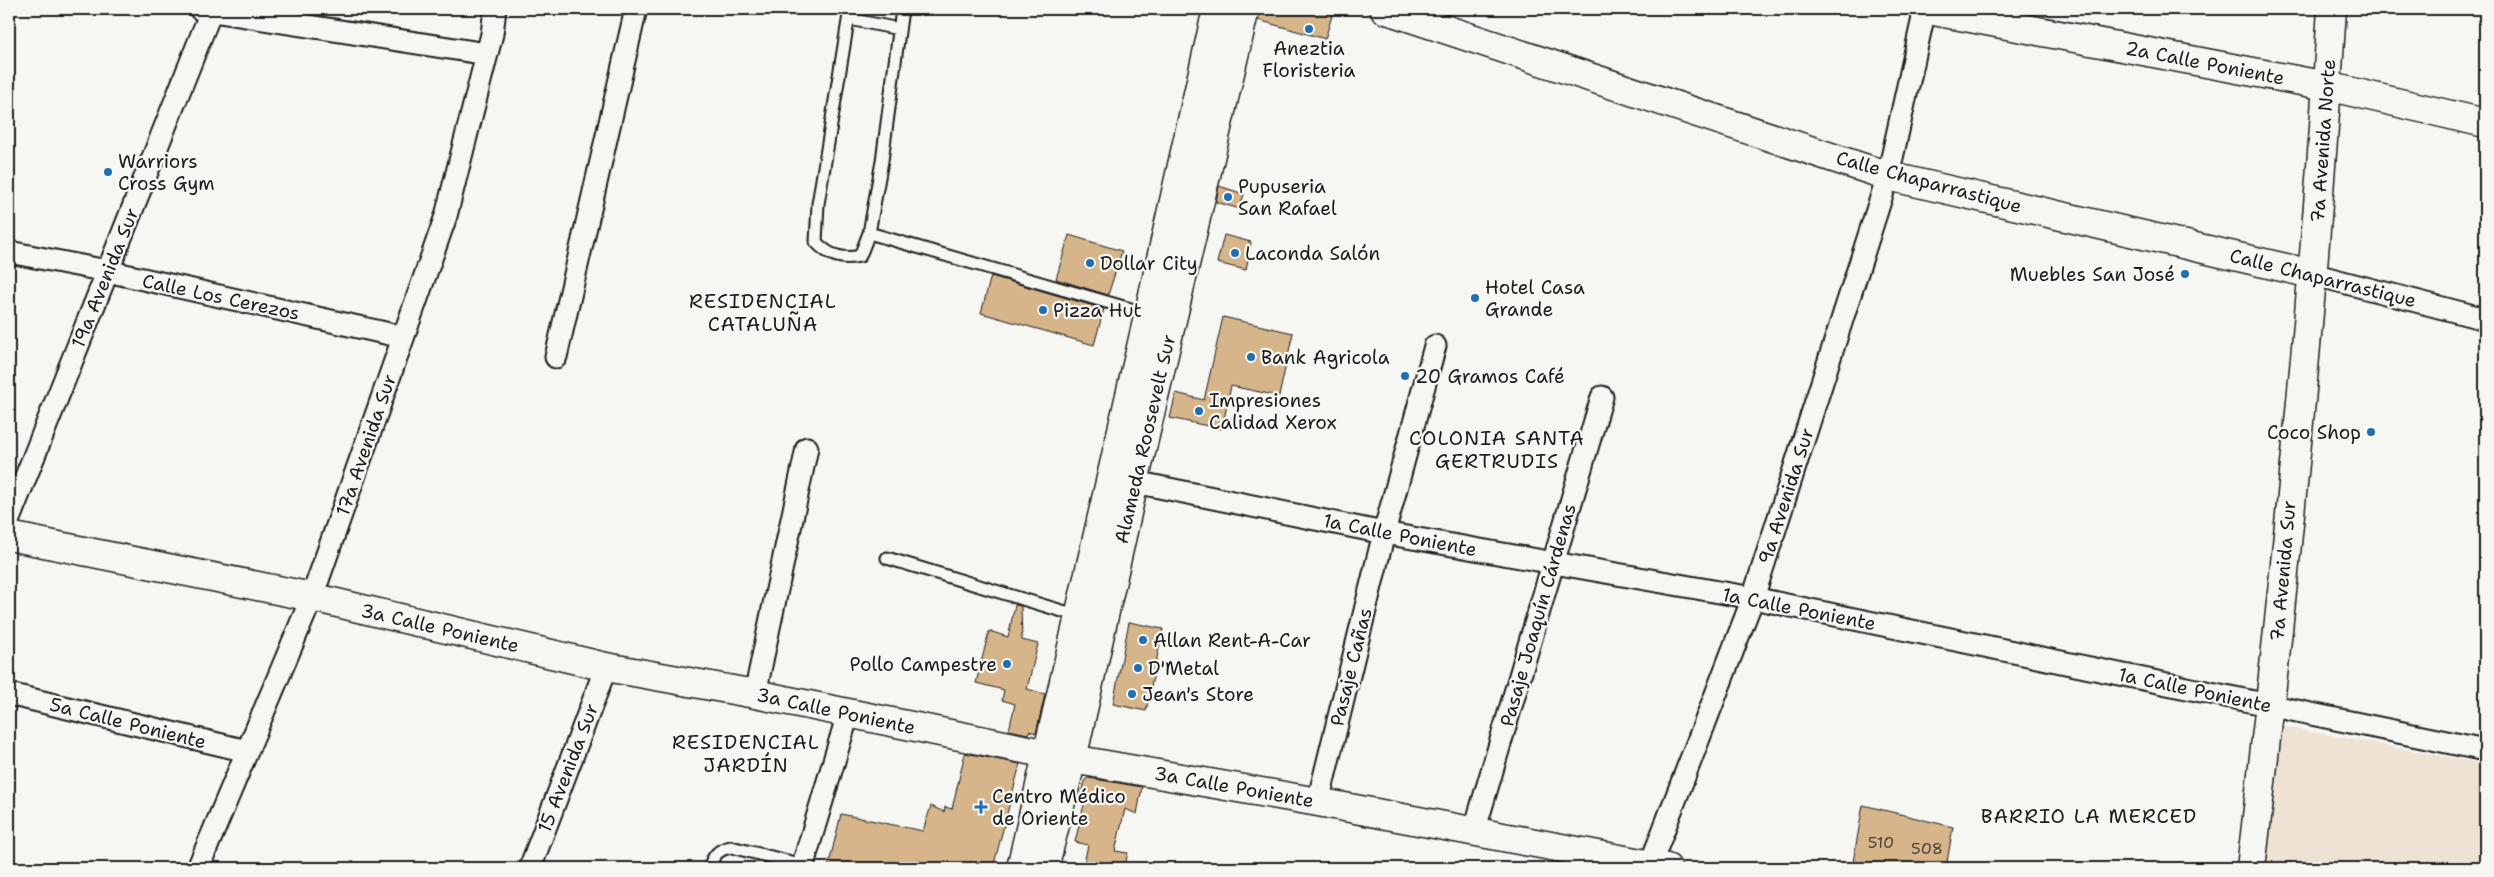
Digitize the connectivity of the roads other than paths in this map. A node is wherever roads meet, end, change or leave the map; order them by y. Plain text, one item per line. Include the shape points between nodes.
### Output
1 (208, 9) edge
2 (495, 9) edge
3 (636, 9) edge
4 (902, 9) edge
5 (1217, 9) edge
6 (1245, 9) edge
7 (1384, 9) edge
8 (1924, 9) edge
9 (2332, 9) edge
10 (850, 14) edge
11 (899, 29) junction
12 (487, 54) junction
13 (2327, 86) junction
14 (2485, 123) edge
15 (1888, 176) junction
16 (869, 233) junction
17 (9, 252) edge
18 (107, 272) junction
19 (2312, 274) junction
20 (1148, 317) junction
21 (2485, 319) edge
22 (403, 337) junction
23 (1435, 346) dead end
24 (556, 356) dead end
25 (1602, 397) dead end
26 (807, 448) dead end
27 (1122, 480) junction
28 (9, 519) edge
29 (1384, 533) junction
30 (9, 536) edge
31 (887, 558) dead end
32 (1554, 564) junction
33 (312, 597) junction
34 (1753, 598) junction
35 (1078, 620) junction
36 (606, 667) junction
37 (9, 694) edge
38 (755, 694) junction
39 (2270, 706) junction
40 (848, 714) junction
41 (2485, 750) edge
42 (247, 751) junction
43 (1060, 757) junction
44 (1318, 802) junction
45 (1474, 832) junction
46 (803, 866) edge
47 (1655, 867) edge
48 (198, 868) edge
49 (530, 868) edge
50 (709, 868) edge
51 (1021, 868) edge
52 (1044, 868) edge
53 (2251, 868) edge

1 - 12 street
1 - 18 street, 19a Avenida Sur
2 - 12 street, 17a Avenida Sur
3 - 24 street
4 - 11 lane
5 - 20 main road, Alameda Roosevelt Sur
6 - 27 main road, Alameda Roosevelt Sur
7 - 15 main road, Calle Chaparrastique
8 - 13 main road, 2a Calle Poniente
8 - 15 street, 9a Avenida Sur
9 - 13 main road, 7a Avenida Norte
10 - 11 lane
10 - 16 lane via 818,204 816,242 825,252 846,259 860,256
11 - 16 lane
12 - 22 street, 17a Avenida Sur via 446,216
13 - 14 main road, 2a Calle Poniente
13 - 19 main road, 7a Avenida Norte
15 - 19 main road, Calle Chaparrastique
15 - 34 street, 9a Avenida Sur
16 - 20 lane via 1141,312
17 - 18 street, Calle Los Cerezos
18 - 22 street, Calle Los Cerezos
18 - 28 street, 19a Avenida Sur
19 - 21 street, Calle Chaparrastique
19 - 39 main road, 7a Avenida Sur
20 - 27 main road, Alameda Roosevelt Sur
22 - 33 street, 17a Avenida Sur
23 - 29 street, Pasaje Cañas
25 - 32 street, Pasaje Joaquín Cárdenas
26 - 38 street
27 - 29 street, 1a Calle Poniente
27 - 35 main road, Alameda Roosevelt Sur
27 - 43 main road, Alameda Roosevelt Sur
29 - 32 street, 1a Calle Poniente
29 - 44 street, Pasaje Cañas
30 - 33 main road, 3a Calle Poniente
31 - 35 lane via 1072,614
32 - 34 street, 1a Calle Poniente
32 - 45 street, Pasaje Joaquín Cárdenas
33 - 36 main road, 3a Calle Poniente
33 - 42 street, 17a Avenida Sur
34 - 39 street, 1a Calle Poniente
34 - 47 street, 9a Avenida Sur
35 - 43 main road, Alameda Roosevelt Sur
36 - 38 main road, 3a Calle Poniente
36 - 49 street, 15 Avenida Sur
37 - 42 street, 5a Calle Poniente
38 - 40 main road, 3a Calle Poniente
39 - 41 street, 1a Calle Poniente
39 - 53 main road, 7a Avenida Sur
40 - 43 main road, 3a Calle Poniente
40 - 46 street
42 - 48 street, 17a Avenida Sur
43 - 44 main road, 3a Calle Poniente
43 - 51 main road, Alameda Roosevelt Sur
43 - 52 main road, Alameda Roosevelt Sur
44 - 45 main road, 3a Calle Poniente
45 - 47 main road, 3a Calle Poniente
46 - 50 lane via 731,847 721,848

